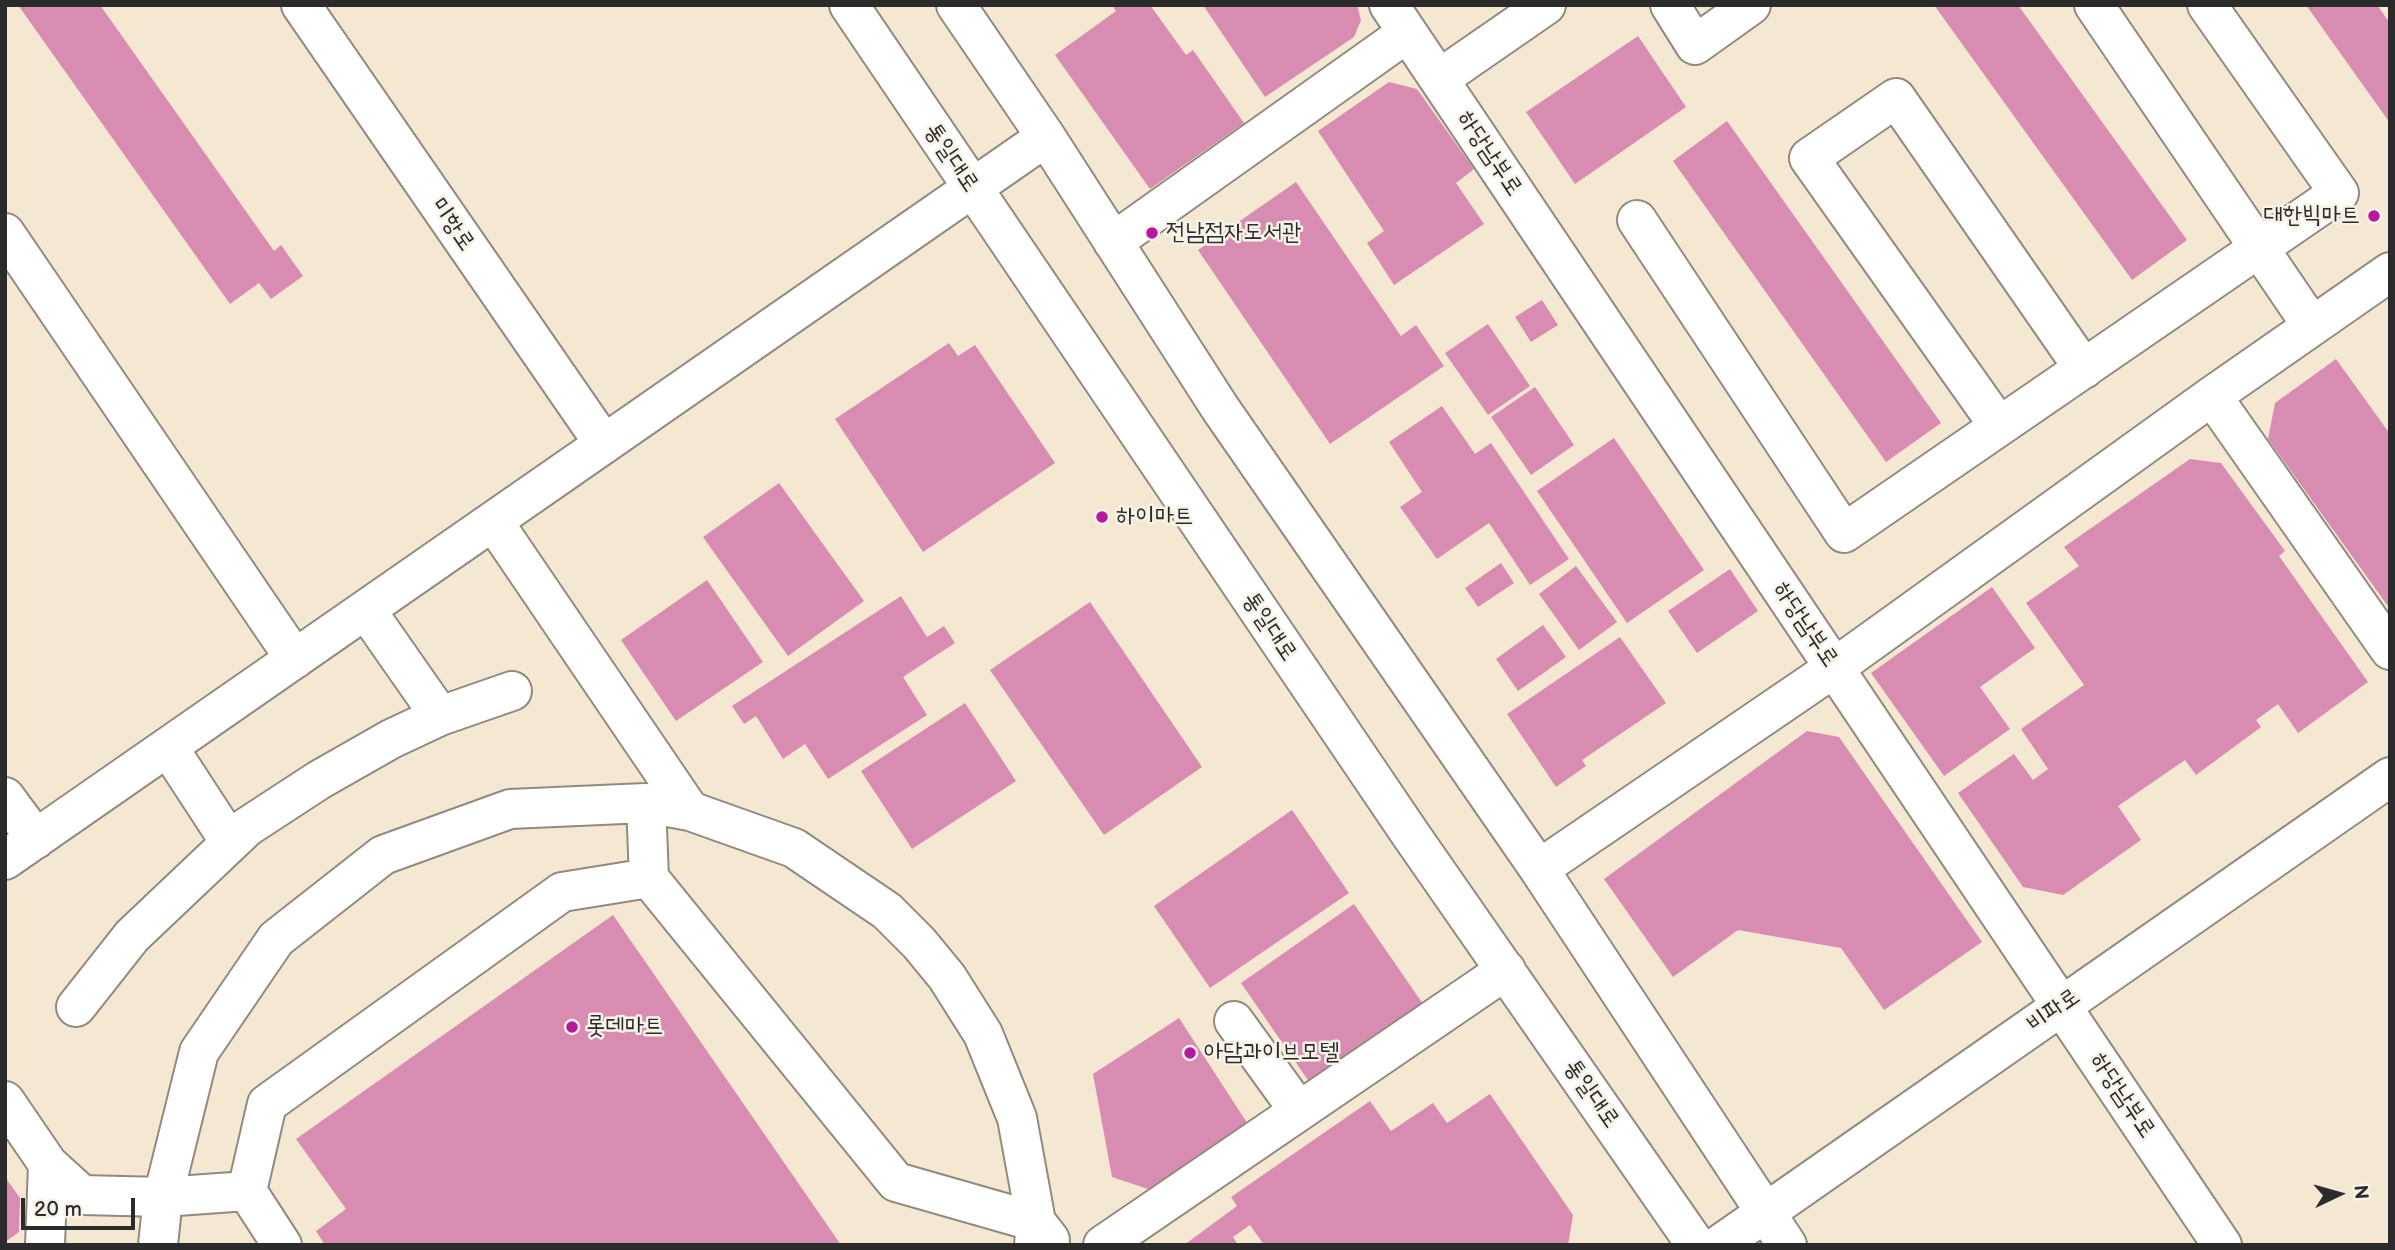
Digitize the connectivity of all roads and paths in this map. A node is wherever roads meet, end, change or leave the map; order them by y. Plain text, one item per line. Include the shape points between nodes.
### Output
1 (301, 5) edge
2 (849, 5) edge
3 (956, 5) edge
4 (1546, 5) edge
5 (1670, 5) edge
6 (1751, 5) edge
7 (2094, 5) edge
8 (2207, 5) edge
9 (1398, 19) edge
10 (1499, 19) edge
11 (1439, 79) junction
12 (1046, 137) junction
13 (971, 188) junction
14 (1637, 220) dead end
15 (5, 233) edge
16 (1113, 242) junction
17 (2259, 248) junction
18 (2390, 272) edge
19 (2312, 326) junction
20 (2084, 369) junction
21 (2212, 396) junction
22 (1999, 426) junction
23 (604, 444) junction
24 (493, 521) junction
25 (366, 610) junction
26 (2390, 650) edge
27 (295, 659) junction
28 (1834, 668) junction
29 (512, 691) dead end
30 (440, 716) junction
31 (168, 747) junction
32 (2390, 777) edge
33 (5, 797) edge
34 (646, 803) junction
35 (690, 811) junction
36 (230, 842) junction
37 (20, 850) edge
38 (1539, 869) junction
39 (649, 878) junction
40 (1506, 970) junction
41 (2062, 1006) junction
42 (76, 1007) dead end
43 (1234, 1021) dead end
44 (5, 1101) edge
45 (1299, 1111) junction
46 (48, 1164) junction
47 (247, 1191) junction
48 (163, 1197) junction
49 (1765, 1213) junction
50 (1041, 1237) edge
51 (45, 1245) edge
52 (158, 1245) edge
53 (282, 1245) edge
54 (1103, 1245) edge
55 (1696, 1245) edge
56 (1719, 1245) edge
57 (1787, 1245) edge
58 (2222, 1245) edge

1 - 23 street, 미항로
2 - 13 street, 통일대로
3 - 12 street
4 - 10 street
5 - 6 street via 1695,45
7 - 17 street
8 - 17 street via 2339,193
9 - 11 street, 하당남부로
9 - 16 street
10 - 11 street
11 - 28 street, 하당남부로
12 - 13 street
12 - 16 street
13 - 23 street
13 - 40 street, 통일대로
14 - 22 street via 1844,533
15 - 27 street
16 - 38 street via 1220,408
17 - 19 street
17 - 20 street
18 - 19 street
19 - 21 street
20 - 22 street
20 - 22 street via 1896,98 1809,158
21 - 26 street
21 - 28 street
23 - 24 street
24 - 25 street
24 - 35 street
25 - 27 street
25 - 30 street
27 - 31 street
28 - 38 street
28 - 41 street, 하당남부로
29 - 30 street
30 - 36 street via 319,780
31 - 36 street
31 - 37 street
32 - 41 street, 비파로
33 - 37 street
34 - 35 street
34 - 39 street
34 - 48 street via 497,813 383,855 276,939 199,1052
35 - 50 street via 794,848 887,911 919,943 983,1034 1017,1118
36 - 42 street via 132,936
38 - 49 street
39 - 47 street via 562,892 267,1104
39 - 50 street via 896,1182
40 - 45 street
40 - 55 street, 통일대로
41 - 49 street, 비파로
41 - 58 street, 하당남부로
43 - 45 street
44 - 46 street
45 - 54 street
46 - 48 street via 82,1195
46 - 51 street
47 - 48 street
47 - 53 street
48 - 52 street
49 - 56 street, 비파로
49 - 57 street

